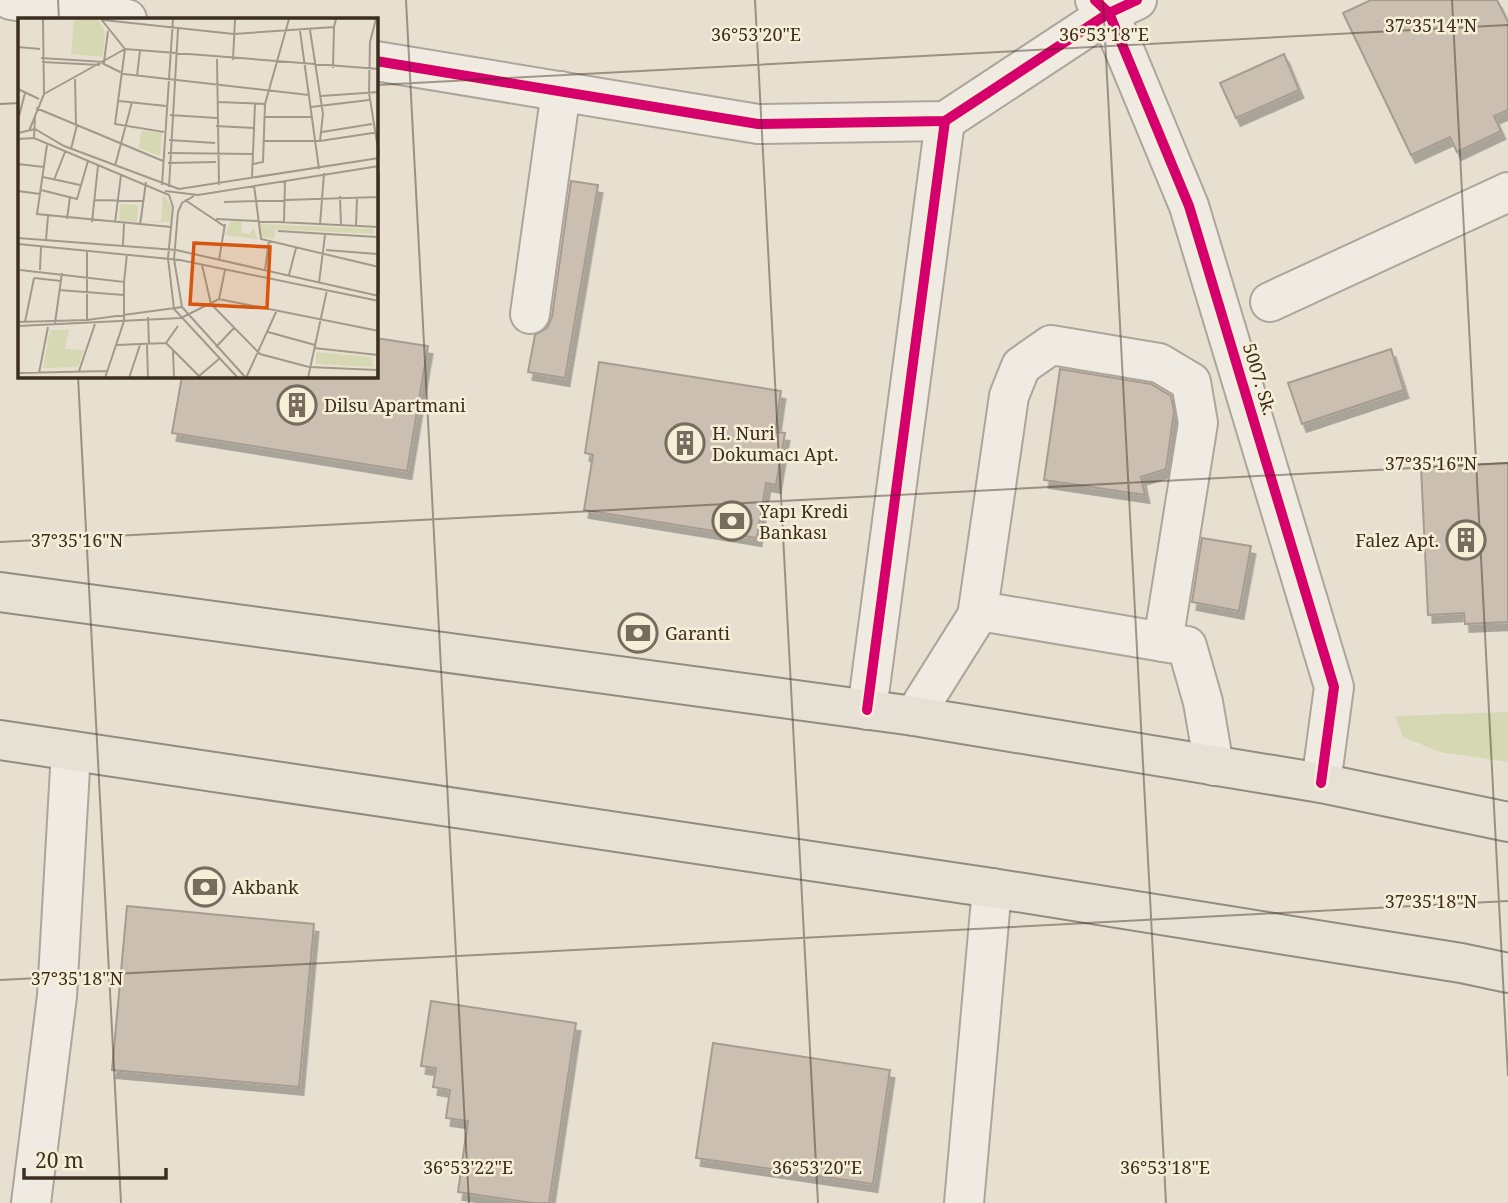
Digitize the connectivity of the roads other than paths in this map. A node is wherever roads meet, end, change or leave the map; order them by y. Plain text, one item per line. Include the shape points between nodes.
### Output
1 (11, 0) edge
2 (1114, 4) edge
3 (121, 18) edge
4 (378, 61) edge
5 (561, 91) junction
6 (945, 121) junction
7 (1508, 192) edge
8 (1270, 302) dead end
9 (530, 314) dead end
10 (0, 592) edge
11 (977, 617) junction
12 (1163, 642) junction
13 (867, 710) junction
14 (915, 716) junction
15 (0, 740) edge
16 (71, 751) junction
17 (1214, 766) junction
18 (1321, 783) junction
19 (1508, 822) edge
20 (992, 888) junction
21 (1508, 973) edge
22 (31, 1203) edge
23 (964, 1203) edge

1 - 3 street
2 - 6 street
2 - 18 street, 5007. Sk. via 1189,206 1334,687
4 - 5 street
5 - 6 street via 758,124
5 - 9 street
6 - 13 street
7 - 8 street
10 - 13 main road
11 - 12 street via 981,611
11 - 12 street via 1009,396 1021,366 1051,345 1159,363 1191,382 1198,423
11 - 14 street
12 - 17 street via 1187,646
13 - 14 main road
14 - 17 main road
15 - 16 main road
16 - 20 main road
16 - 22 street via 57,996
17 - 18 main road
18 - 19 main road
20 - 21 main road
20 - 23 street

